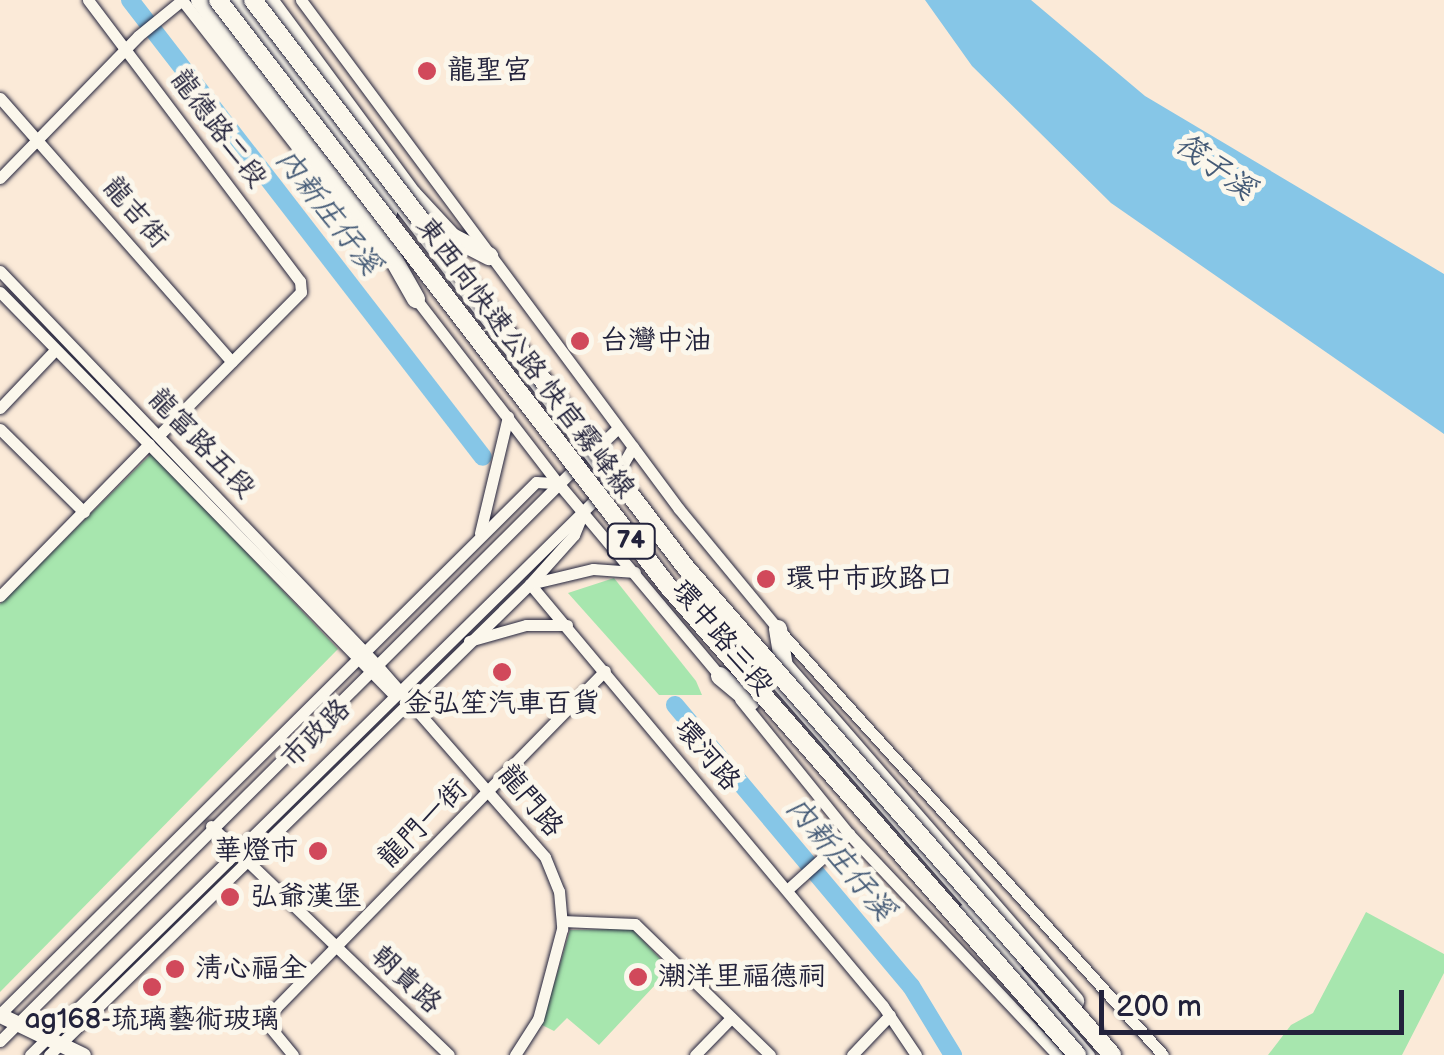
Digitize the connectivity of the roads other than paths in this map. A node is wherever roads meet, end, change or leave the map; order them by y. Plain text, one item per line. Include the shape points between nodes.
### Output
1 (88, 0) edge
2 (182, 0) edge
3 (200, 0) edge
4 (218, 0) edge
5 (230, 0) edge
6 (242, 0) edge
7 (253, 0) edge
8 (270, 0) edge
9 (302, 0) edge
10 (126, 48) junction
11 (0, 98) edge
12 (37, 140) junction
13 (0, 178) edge
14 (489, 256) junction
15 (0, 271) edge
16 (0, 292) edge
17 (416, 298) junction
18 (56, 350) junction
19 (232, 362) junction
20 (0, 408) edge
21 (508, 416) junction
22 (618, 428) junction
23 (0, 429) edge
24 (154, 440) junction
25 (633, 447) junction
26 (584, 459) junction
27 (558, 484) junction
28 (607, 487) junction
29 (84, 512) junction
30 (583, 512) junction
31 (479, 538) junction
32 (635, 572) junction
33 (530, 584) junction
34 (0, 596) edge
35 (498, 596) junction
36 (567, 625) junction
37 (778, 629) junction
38 (465, 642) junction
39 (360, 656) junction
40 (373, 669) junction
41 (605, 671) junction
42 (720, 676) junction
43 (394, 691) junction
44 (409, 704) junction
45 (491, 792) junction
46 (200, 815) junction
47 (213, 828) junction
48 (849, 834) junction
49 (236, 849) junction
50 (246, 860) junction
51 (791, 886) junction
52 (562, 921) junction
53 (988, 939) junction
54 (334, 948) junction
55 (966, 957) junction
56 (0, 1014) edge
57 (890, 1016) junction
58 (731, 1018) junction
59 (17, 1024) junction
60 (0, 1041) edge
61 (53, 1045) edge
62 (30, 1055) edge
63 (83, 1055) edge
64 (294, 1055) edge
65 (449, 1055) edge
66 (515, 1055) edge
67 (695, 1055) edge
68 (770, 1055) edge
69 (852, 1055) edge
70 (916, 1055) edge
71 (1060, 1055) edge
72 (1077, 1055) edge
73 (1089, 1055) edge
74 (1101, 1055) edge
75 (1112, 1055) edge
76 (1120, 1055) edge
77 (1163, 1055) edge

1 - 10 street, 龍德路二段
2 - 10 street
2 - 17 street, 環中路三段
3 - 17 highway via 390,253
4 - 72 highway, 東西向快速公路 快官霧峰線 / 74, bridge via 667,585
5 - 26 street, 環中路三段
6 - 26 street, 環中路三段
7 - 75 highway, 東西向快速公路 快官霧峰線 / 74, bridge via 687,568
8 - 14 highway via 412,194 452,237
9 - 14 street, 環中路三段
10 - 12 street
10 - 19 street, 龍德路二段 via 301,292
11 - 12 street, 龍吉街
12 - 13 street
12 - 19 street, 龍吉街
14 - 22 street, 環中路三段
15 - 24 street, 龍富路五段
16 - 18 street, 龍富路五段
17 - 21 street, 環中路三段
18 - 20 street
18 - 24 street, 龍富路五段
19 - 24 street
21 - 27 street, 環中路三段
21 - 31 street
22 - 25 street, 環中路三段
22 - 26 street, 市政路
23 - 29 street
24 - 29 street
24 - 39 street, 龍富路五段
25 - 28 street, 市政路
25 - 37 street, 環中路三段
26 - 27 street, 市政路
26 - 28 street, 環中路三段
27 - 30 street, 環中路三段
27 - 31 street, 市政路 via 536,482
27 - 40 street, 市政路
28 - 30 street, 市政路
28 - 53 street, 環中路三段 via 673,580
28 - 74 street, 環中路三段
29 - 34 street
30 - 32 street, 環中路三段
30 - 33 street, 市政路 via 574,535
30 - 35 street, 市政路
31 - 39 street, 市政路
32 - 33 street via 593,570
32 - 42 street, 環中路三段
33 - 35 street
33 - 36 street, 環河路
33 - 38 street, 市政路
35 - 43 street, 市政路
36 - 38 street via 526,625
36 - 41 street, 環河路
37 - 76 highway, bridge via 784,666
37 - 77 street, 環中路三段
38 - 44 street, 市政路
39 - 40 street, 龍門路
39 - 46 street, 市政路
40 - 43 street, 龍門路
40 - 47 street, 市政路
41 - 45 street, 龍門一街
41 - 51 street, 環河路
42 - 48 street, 環中路三段
42 - 71 highway via 751,702
43 - 44 street, 龍門路
43 - 49 street, 市政路
44 - 45 street, 龍門路
44 - 50 street, 市政路
45 - 52 street, 龍門路 via 545,857
45 - 54 street, 龍門一街
46 - 47 street, 朝貴路
46 - 56 street, 市政路
47 - 49 street, 朝貴路
47 - 59 street, 市政路
48 - 51 street
48 - 55 street, 環中路三段
49 - 50 street, 朝貴路
49 - 61 street, 市政路
50 - 54 street, 朝貴路
50 - 61 street, 市政路
51 - 57 street, 環河路
52 - 58 street via 634,924
52 - 66 street, 龍門路 via 538,1018
53 - 55 street
53 - 73 street, 環中路三段
54 - 64 street, 龍門一街 via 264,1020
54 - 65 street, 朝貴路
55 - 71 street, 環中路三段
56 - 59 main road
57 - 69 street
57 - 70 street, 環河路
58 - 67 street
58 - 68 street
59 - 60 street, 市政路
59 - 61 main road
61 - 62 street, 市政路
61 - 63 main road

